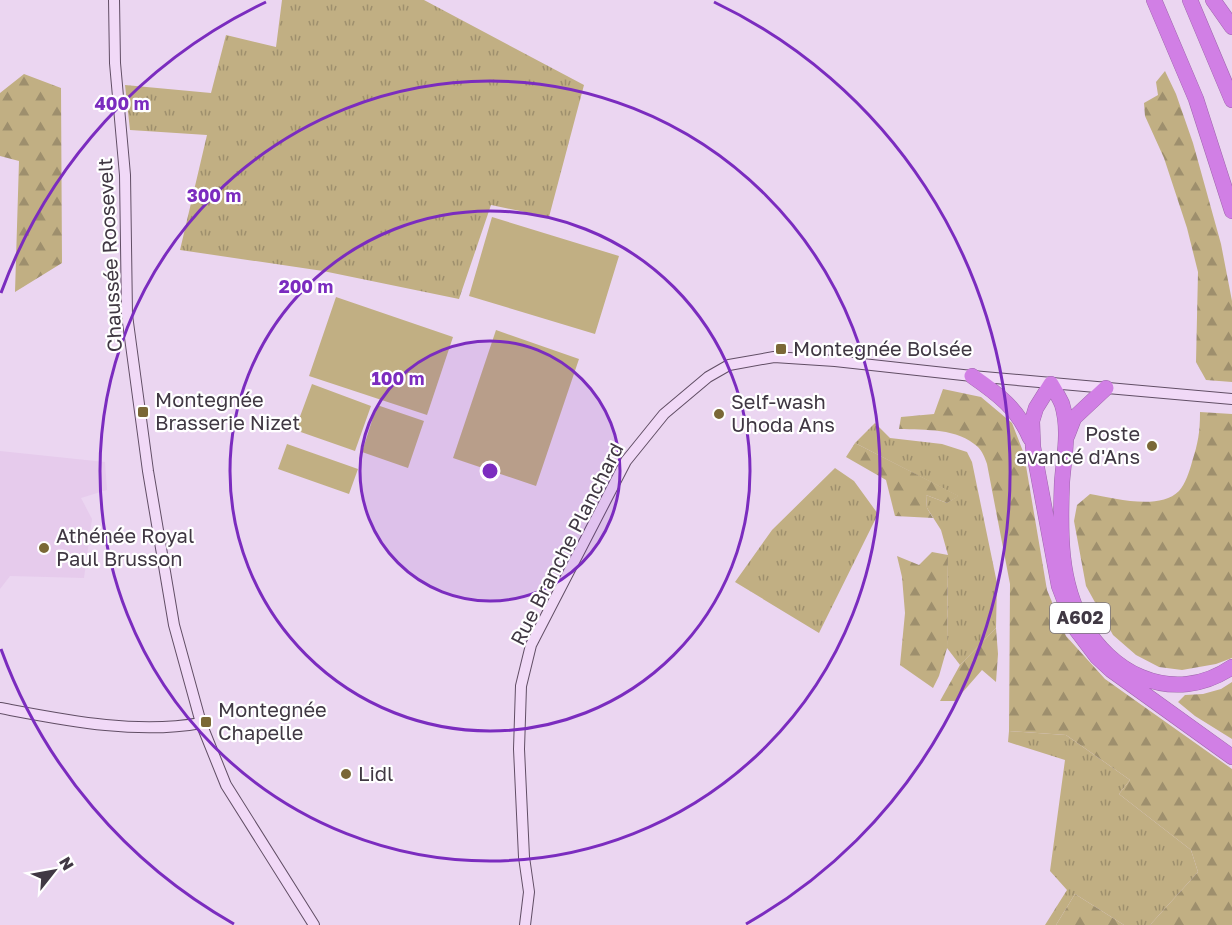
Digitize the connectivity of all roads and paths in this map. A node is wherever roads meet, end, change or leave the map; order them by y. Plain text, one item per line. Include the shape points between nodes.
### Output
1 (114, 0) edge
2 (1154, 0) edge
3 (1190, 0) edge
4 (1213, 0) edge
5 (1231, 26) edge
6 (1232, 100) edge
7 (1232, 212) edge
8 (972, 376) junction
9 (1052, 384) junction
10 (1106, 388) junction
11 (1232, 399) edge
12 (1066, 439) junction
13 (1033, 447) junction
14 (1232, 667) edge
15 (0, 708) edge
16 (201, 723) junction
17 (1232, 757) edge
18 (314, 925) edge
19 (525, 925) edge

1 - 16 main road, Chaussée Roosevelt via 127,315 170,605
2 - 7 highway via 1217,159
3 - 6 highway
4 - 5 highway
8 - 9 main road
8 - 13 highway, A602 via 1017,413
8 - 19 main road, Rue Branche Planchard via 774,357 729,364 664,414 626,461 531,645 521,686 519,749 529,892
9 - 10 main road
9 - 12 highway, A602 via 1062,405
9 - 13 highway, A602 via 1032,421
10 - 11 main road
10 - 12 highway, A602 via 1074,418
12 - 14 highway, A602 via 1061,523 1064,567 1078,613 1096,644 1137,676 1164,683 1196,683
13 - 17 highway, A602 via 1059,586 1083,641 1111,670
15 - 16 main road via 87,723 173,728
16 - 18 main road, Chaussée Roosevelt via 226,785

